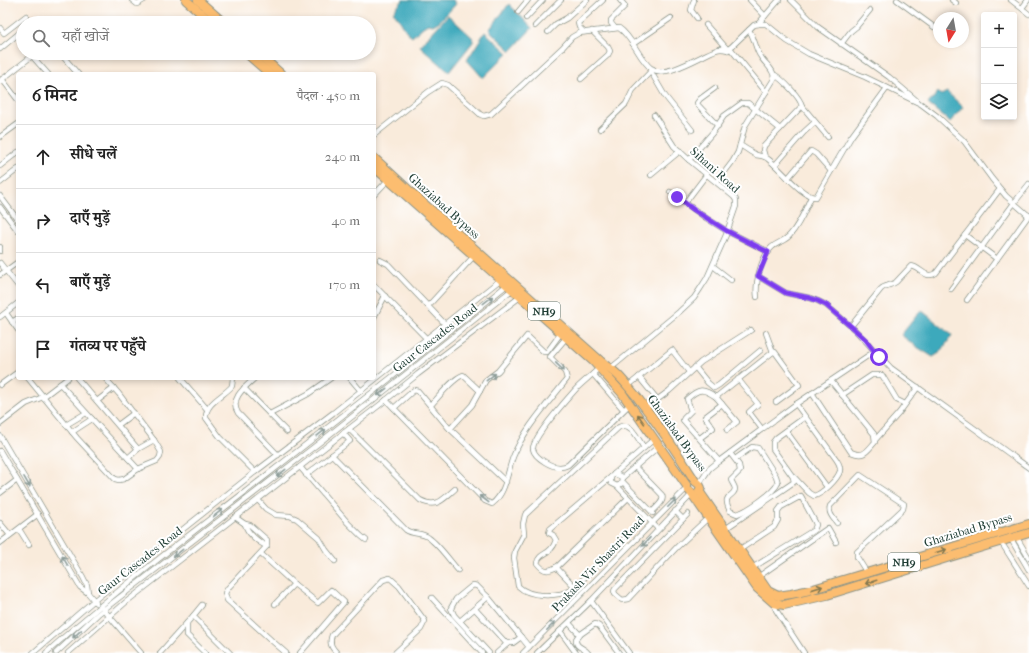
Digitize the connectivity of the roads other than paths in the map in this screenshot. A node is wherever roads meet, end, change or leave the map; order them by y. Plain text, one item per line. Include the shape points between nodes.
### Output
1 (132, 0) edge
2 (144, 0) edge
3 (186, 0) edge
4 (198, 0) edge
5 (528, 0) edge
6 (543, 0) edge
7 (561, 0) edge
8 (587, 0) edge
9 (603, 0) edge
10 (620, 0) edge
11 (694, 0) edge
12 (750, 0) edge
13 (779, 0) edge
14 (791, 0) edge
15 (897, 0) edge
16 (1010, 0) edge
17 (1028, 0) edge
18 (1022, 8) junction
19 (870, 10) dead end
20 (518, 12) dead end
21 (1029, 14) edge
22 (204, 16) edge
23 (216, 16) edge
24 (765, 16) junction
25 (526, 18) dead end
26 (671, 18) dead end
27 (697, 18) dead end
28 (16, 24) edge
29 (758, 24) junction
30 (706, 25) dead end
31 (535, 26) dead end
32 (933, 26) edge
33 (0, 28) edge
34 (615, 28) junction
35 (749, 30) junction
36 (592, 31) junction
37 (548, 32) dead end
38 (584, 32) junction
39 (16, 36) edge
40 (633, 44) junction
41 (841, 44) junction
42 (0, 49) edge
43 (729, 49) junction
44 (26, 60) edge
45 (38, 60) edge
46 (66, 60) edge
47 (254, 60) edge
48 (266, 60) edge
49 (652, 71) junction
50 (47, 72) edge
51 (76, 72) edge
52 (268, 72) edge
53 (279, 72) edge
54 (775, 75) junction
55 (581, 79) dead end
56 (1, 80) edge
57 (715, 88) dead end
58 (887, 88) junction
59 (766, 92) junction
60 (16, 98) edge
61 (921, 104) junction
62 (802, 106) junction
63 (755, 108) junction
64 (654, 115) dead end
65 (815, 122) junction
66 (16, 125) edge
67 (718, 126) junction
68 (600, 129) dead end
69 (780, 129) junction
70 (692, 130) dead end
71 (376, 133) edge
72 (0, 137) edge
73 (828, 137) dead end
74 (740, 145) junction
75 (680, 151) junction
76 (16, 154) edge
77 (764, 157) junction
78 (376, 160) edge
79 (689, 160) junction
80 (775, 165) junction
81 (0, 166) edge
82 (376, 169) edge
83 (16, 171) edge
84 (831, 171) junction
85 (707, 174) junction
86 (651, 175) dead end
87 (788, 178) junction
88 (388, 180) junction
89 (717, 182) junction
90 (0, 183) edge
91 (1029, 184) edge
92 (1000, 189) junction
93 (670, 192) dead end
94 (376, 193) edge
95 (0, 196) edge
96 (811, 197) junction
97 (1014, 203) junction
98 (685, 204) junction
99 (0, 207) edge
100 (1029, 215) edge
101 (16, 217) edge
102 (16, 228) edge
103 (727, 231) junction
104 (965, 235) junction
105 (0, 247) edge
106 (982, 248) junction
107 (0, 251) edge
108 (768, 252) junction
109 (474, 256) junction
110 (997, 259) junction
111 (380, 260) dead end
112 (0, 263) edge
113 (16, 263) edge
114 (713, 266) junction
115 (6, 270) junction
116 (0, 275) edge
117 (758, 276) junction
118 (500, 280) junction
119 (731, 280) dead end
120 (16, 283) edge
121 (512, 286) junction
122 (376, 287) edge
123 (951, 289) dead end
124 (385, 296) junction
125 (520, 297) junction
126 (757, 297) dead end
127 (967, 300) dead end
128 (16, 305) edge
129 (428, 306) junction
130 (6, 313) junction
131 (376, 313) edge
132 (0, 317) edge
133 (16, 319) edge
134 (12, 322) junction
135 (445, 324) junction
136 (851, 326) junction
137 (16, 327) edge
138 (751, 330) dead end
139 (766, 333) dead end
140 (564, 336) junction
141 (426, 338) junction
142 (761, 350) dead end
143 (875, 351) junction
144 (545, 352) junction
145 (773, 352) junction
146 (405, 356) junction
147 (550, 357) junction
148 (409, 362) junction
149 (695, 367) junction
150 (413, 368) junction
151 (599, 368) junction
152 (611, 368) junction
153 (689, 372) junction
154 (16, 373) edge
155 (418, 374) junction
156 (593, 374) junction
157 (639, 377) junction
158 (738, 378) junction
159 (376, 379) edge
160 (30, 380) edge
161 (65, 380) edge
162 (79, 380) edge
163 (107, 380) edge
164 (182, 380) edge
165 (233, 380) edge
166 (253, 380) edge
167 (328, 380) edge
168 (352, 380) edge
169 (375, 380) edge
170 (831, 381) junction
171 (60, 384) junction
172 (0, 385) edge
173 (628, 386) junction
174 (918, 387) junction
175 (114, 388) junction
176 (244, 388) junction
177 (361, 391) junction
178 (480, 391) junction
179 (812, 393) junction
180 (842, 394) junction
181 (43, 397) junction
182 (716, 397) junction
183 (386, 400) junction
184 (657, 400) junction
185 (97, 401) junction
186 (776, 402) dead end
187 (722, 404) junction
188 (796, 404) junction
189 (905, 404) junction
190 (431, 406) junction
191 (626, 406) junction
192 (394, 408) junction
193 (646, 408) junction
194 (207, 409) junction
195 (86, 413) junction
196 (134, 413) junction
197 (270, 414) junction
198 (805, 417) junction
199 (92, 419) junction
200 (0, 424) edge
201 (66, 425) junction
202 (118, 425) junction
203 (450, 428) junction
204 (349, 429) junction
205 (762, 429) junction
206 (727, 430) dead end
207 (786, 431) junction
208 (72, 432) junction
209 (287, 432) dead end
210 (343, 433) junction
211 (0, 436) edge
212 (304, 436) junction
213 (700, 438) junction
214 (654, 439) junction
215 (876, 439) junction
216 (154, 440) junction
217 (308, 442) junction
218 (318, 443) junction
219 (659, 446) junction
220 (644, 448) junction
221 (138, 449) junction
222 (323, 449) junction
223 (0, 451) edge
224 (730, 453) junction
225 (278, 455) junction
226 (332, 455) junction
227 (128, 458) junction
228 (735, 459) junction
229 (719, 461) junction
230 (18, 467) junction
231 (300, 467) junction
232 (635, 467) junction
233 (1029, 468) edge
234 (138, 469) junction
235 (12, 471) junction
236 (255, 472) junction
237 (306, 475) junction
238 (613, 476) junction
239 (793, 477) junction
240 (17, 480) junction
241 (622, 480) junction
242 (506, 482) junction
243 (617, 486) junction
244 (693, 487) junction
245 (828, 487) junction
246 (249, 489) junction
247 (455, 489) dead end
248 (0, 493) edge
249 (253, 494) junction
250 (628, 498) junction
251 (258, 500) junction
252 (675, 511) junction
253 (652, 512) junction
254 (38, 514) junction
255 (688, 514) dead end
256 (198, 517) junction
257 (235, 517) junction
258 (646, 517) junction
259 (709, 517) junction
260 (657, 518) junction
261 (683, 519) junction
262 (652, 523) junction
263 (837, 523) dead end
264 (0, 524) edge
265 (203, 524) junction
266 (662, 524) junction
267 (1029, 524) edge
268 (19, 529) junction
269 (658, 529) junction
270 (725, 529) junction
271 (1029, 533) edge
272 (10, 535) junction
273 (1014, 538) junction
274 (366, 540) dead end
275 (836, 542) dead end
276 (1001, 542) junction
277 (0, 543) edge
278 (29, 545) dead end
279 (739, 550) junction
280 (261, 554) junction
281 (1029, 558) edge
282 (335, 561) dead end
283 (556, 568) junction
284 (752, 568) junction
285 (458, 570) dead end
286 (1029, 570) edge
287 (867, 573) junction
288 (758, 577) junction
289 (847, 579) junction
290 (835, 582) junction
291 (294, 584) junction
292 (1029, 586) edge
293 (575, 587) junction
294 (850, 588) junction
295 (88, 592) junction
296 (838, 592) junction
297 (488, 597) junction
298 (432, 598) dead end
299 (94, 600) junction
300 (591, 601) junction
301 (774, 603) junction
302 (202, 604) dead end
303 (274, 604) dead end
304 (99, 606) junction
305 (475, 609) junction
306 (104, 610) junction
307 (110, 616) junction
308 (193, 616) junction
309 (460, 621) junction
310 (569, 622) junction
311 (187, 623) junction
312 (560, 631) junction
313 (580, 635) junction
314 (521, 637) junction
315 (534, 643) junction
316 (507, 644) junction
317 (529, 647) junction
318 (539, 652) edge
319 (33, 653) edge
320 (46, 653) edge
321 (56, 653) edge
322 (68, 653) edge
323 (141, 653) edge
324 (160, 653) edge
325 (205, 653) edge
326 (230, 653) edge
327 (286, 653) edge
328 (300, 653) edge
329 (337, 653) edge
330 (396, 653) edge
331 (482, 653) edge
332 (489, 653) edge
333 (497, 653) edge
334 (523, 653) edge
335 (576, 653) edge
336 (588, 653) edge
337 (618, 653) edge
338 (629, 653) edge
339 (804, 653) edge

1 - 2 street via 138,4
3 - 22 highway
4 - 23 highway
5 - 20 street
6 - 25 street
7 - 31 street
8 - 37 street
9 - 38 street via 578,23
10 - 34 street via 625,6 611,20
11 - 27 street via 691,10
12 - 24 street
13 - 24 street
14 - 41 street via 811,21
15 - 32 street
16 - 18 street
17 - 18 street
18 - 21 street
19 - 41 street
24 - 29 street
26 - 40 street
28 - 33 street via 4,33
29 - 35 street
29 - 58 street via 766,24 809,54
30 - 43 street
34 - 36 street
34 - 40 street via 621,30
35 - 43 street
35 - 54 street via 761,58
36 - 38 street
36 - 55 street via 610,49 610,53
38 - 71 street via 572,37 488,115 481,115 448,85 442,83
39 - 42 street
40 - 49 street
41 - 61 street
43 - 49 street via 716,50 668,70
43 - 59 street
44 - 56 street
45 - 50 street
46 - 51 street
47 - 52 highway
48 - 53 highway
49 - 68 street via 632,90 626,104
49 - 70 street via 668,100
54 - 59 street
54 - 62 street via 799,99
56 - 60 street
57 - 67 street via 697,103
58 - 61 street
58 - 84 street via 851,137
59 - 63 street
61 - 92 street via 964,141
62 - 65 street
62 - 69 street
63 - 67 street via 748,103 742,103 724,116
63 - 69 street
63 - 74 street via 745,126
64 - 75 street, Sihani Road via 668,139
65 - 73 street
65 - 80 street
66 - 72 street
67 - 79 street
69 - 77 street via 764,146
74 - 77 street
74 - 89 street via 733,161
75 - 79 street, Sihani Road
75 - 86 street
76 - 81 street
77 - 80 street
78 - 121 highway, Ghaziabad Bypass / NH9
79 - 85 street, Sihani Road
80 - 87 street
82 - 88 highway, Ghaziabad Bypass / NH9
83 - 90 street
84 - 87 street via 811,151
84 - 96 street via 818,195
85 - 89 street, Sihani Road
85 - 98 street
87 - 96 street
88 - 94 street
88 - 109 highway, Ghaziabad Bypass / NH9
89 - 103 street, Sihani Road via 736,200
91 - 97 street
92 - 97 street
92 - 104 street
93 - 98 street
95 - 101 street
96 - 108 street via 801,221 794,230
97 - 100 street
97 - 106 street
98 - 103 street
99 - 102 street
100 - 110 street
103 - 108 street
103 - 114 street, Sihani Road
104 - 106 street
104 - 136 street via 936,273 927,276 915,266 911,266 893,285 883,287
105 - 107 street
106 - 110 street
106 - 123 street
108 - 117 street
109 - 118 highway, Ghaziabad Bypass / NH9
109 - 129 street
110 - 127 street
111 - 129 street via 388,264
112 - 115 street
113 - 115 street
114 - 119 street
114 - 152 street, Sihani Road via 689,303
115 - 116 street
115 - 120 street
117 - 126 street
117 - 136 street via 786,293 826,305
118 - 121 highway, Ghaziabad Bypass / NH9
118 - 135 street
121 - 125 highway, Ghaziabad Bypass / NH9
148 -> 121 street, Gaur Cascades Road
121 - 150 street, Gaur Cascades Road
121 - 152 highway, Ghaziabad Bypass / NH9
122 - 124 street
124 - 131 street
124 - 141 street
125 - 140 highway, Ghaziabad Bypass / NH9
125 - 155 street
128 - 130 street
129 - 135 street
130 - 132 street
130 - 134 street
133 - 134 street
134 - 137 street
135 - 141 street
136 - 143 street
138 - 149 street
139 - 145 street
140 - 144 street
140 - 147 street
140 - 151 highway, Ghaziabad Bypass / NH9
141 - 146 street
142 - 149 street via 714,388
143 - 170 street
143 - 174 street via 891,368
144 - 147 street
178 -> 144 street via 486,380 498,371 527,336
145 - 158 street
145 - 186 street via 799,385
146 - 148 street
146 - 159 street
147 -> 242 street via 565,372 567,379 524,434 513,457
217 -> 148 street, Gaur Cascades Road
149 - 153 street
150 - 155 street
150 -> 218 street, Gaur Cascades Road
151 - 156 street
151 - 191 highway, Ghaziabad Bypass / NH9 via 622,393
152 - 173 highway, Ghaziabad Bypass / NH9
153 - 157 street via 672,350
153 - 184 street
154 - 172 street
155 - 183 street
156 - 191 street
156 - 191 street via 568,399 537,438 533,449 537,456 556,467 568,465
157 - 173 street
157 - 184 street
158 - 182 street
158 - 205 street via 758,404 749,412
160 - 181 street
161 - 171 street
162 - 185 street
163 - 175 street
164 - 194 street
165 - 194 street via 232,386
166 - 176 street
167 - 197 street
168 - 177 street
169 - 177 street
170 - 179 street
170 - 180 street
171 - 181 street
171 - 195 street
173 - 193 highway, Ghaziabad Bypass / NH9
174 - 189 street
174 - 233 street
175 - 185 street
175 - 196 street
176 - 197 street
176 - 225 street via 236,400 235,409
177 - 212 street
178 - 190 street via 463,375 459,376
178 - 203 street via 472,405
179 - 188 street
179 - 215 street via 851,452 864,454
180 - 189 street via 872,375 882,375 898,400
180 - 215 street
181 - 200 street via 26,404
181 - 201 street
182 - 187 street
182 - 213 street via 706,390 697,391 687,399 691,411 683,420
183 - 192 street
183 - 204 street
184 - 193 street
185 - 202 street
187 - 206 street via 737,422
187 - 213 street via 705,417 713,428
188 - 198 street
188 - 205 street
189 - 215 street
190 - 192 street via 418,390 414,390
190 - 203 street
214 -> 191 highway, Ghaziabad Bypass / NH9
242 -> 192 street via 497,500 492,504 485,501
193 - 244 highway, Ghaziabad Bypass / NH9 via 669,441
194 - 236 street via 206,418 209,423
195 - 199 street
195 - 201 street
196 - 202 street
196 - 216 street
197 - 209 street
198 - 207 street
198 - 245 street via 839,464 839,473
199 - 208 street
199 - 227 street
201 - 208 street
202 - 221 street
203 - 242 street
204 - 210 street
204 - 247 street via 420,500 428,504 440,502
205 - 224 street
207 - 239 street via 774,440 772,446
207 - 245 street
208 - 234 street via 115,479 124,479
210 - 222 street
210 - 226 street via 350,441
211 - 230 street
212 - 217 street
212 - 225 street
213 - 229 street
214 - 219 highway, Ghaziabad Bypass / NH9
214 - 220 street
216 - 221 street
216 - 234 street via 161,452 160,457 157,461
217 - 246 street, Gaur Cascades Road
218 - 222 street
218 -> 249 street, Gaur Cascades Road
219 - 232 street
219 - 244 highway, Ghaziabad Bypass / NH9
220 - 238 street
220 - 293 street via 632,429 628,426 619,427 525,515 524,534 515,551 518,586 527,593 539,595 567,593
221 - 227 street
222 - 231 street
223 - 235 street
224 - 228 street
224 - 229 street
225 - 236 street
226 - 237 street
226 - 285 street via 406,530 429,538
227 - 234 street
228 - 228 street via 740,471 731,480 735,488 727,502 730,511 737,514 773,490 778,483 758,448 752,447
229 - 244 street
230 - 235 street
230 -> 295 street via 83,577
231 - 237 street
231 - 251 street
232 - 241 street
232 - 253 street via 663,498
235 - 240 street
236 - 256 street
237 - 274 street
238 - 241 street via 620,476
238 - 243 street via 611,483
238 - 283 street via 550,529 556,540 551,550 539,557 537,562 541,569
239 - 245 street via 813,496
239 - 270 street via 792,484
240 - 248 street
240 - 254 street
241 - 243 street
241 - 253 street
243 - 250 street
244 - 252 street, Prakash Vir Shastri Road
244 - 259 highway, Ghaziabad Bypass / NH9
260 -> 244 street, Prakash Vir Shastri Road
244 - 270 highway, Ghaziabad Bypass / NH9
246 - 249 street
265 -> 246 street, Gaur Cascades Road
249 -> 306 street, Gaur Cascades Road
250 - 258 street
250 - 283 street
251 - 257 street
251 - 282 street via 276,515 297,519 319,538
252 - 261 street
252 - 266 street, Prakash Vir Shastri Road
253 - 260 street
254 - 268 street
295 -> 254 street via 80,587
255 - 261 street
256 - 265 street
256 - 299 street
257 - 280 street via 267,546
257 - 307 street
258 - 262 street
258 - 293 street
259 - 261 street via 628,599 622,600 614,593 615,589
259 - 301 highway, Ghaziabad Bypass / NH9 via 757,588
260 - 262 street, Prakash Vir Shastri Road
260 - 266 street
262 - 269 street
315 -> 262 street, Prakash Vir Shastri Road
263 - 287 street via 831,516 830,506 860,475 904,504 903,509 857,552 857,557
264 - 272 street
265 - 304 street, Gaur Cascades Road
266 - 269 street, Prakash Vir Shastri Road
287 -> 267 highway, Ghaziabad Bypass / NH9
268 - 272 street
268 - 278 street
269 -> 300 street, Prakash Vir Shastri Road
270 - 279 highway, Ghaziabad Bypass / NH9
271 - 273 highway, Ghaziabad Bypass / NH9
272 - 277 street
273 - 276 highway, Ghaziabad Bypass / NH9
273 - 281 street
273 - 286 street
275 - 288 street via 828,528
276 - 292 street
276 -> 294 highway, Ghaziabad Bypass / NH9
279 - 284 highway, Ghaziabad Bypass / NH9
279 - 284 street via 774,527 778,520 778,511 800,496 815,522 814,530
280 - 291 street
280 - 327 street via 232,584 225,596
283 - 293 street
284 - 288 highway, Ghaziabad Bypass / NH9
287 - 289 highway, Ghaziabad Bypass / NH9
288 -> 290 highway, Ghaziabad Bypass / NH9 via 768,591 778,596
289 - 290 highway, Ghaziabad Bypass / NH9
289 - 294 highway
290 - 296 highway
291 - 303 street
291 - 328 street via 318,603 331,590 344,602
294 - 296 highway, Ghaziabad Bypass / NH9
295 - 299 street
296 - 301 highway, Ghaziabad Bypass / NH9 via 784,605
297 - 305 street
297 - 309 street via 474,585 456,599 451,608
297 - 314 street
298 - 331 street
299 - 304 street
299 - 319 street
300 - 310 street, Prakash Vir Shastri Road
300 - 338 street
301 - 339 street
302 - 308 street
304 - 306 street
304 - 320 street, Gaur Cascades Road
305 - 309 street
305 - 316 street
306 - 307 street
306 -> 321 street, Gaur Cascades Road
307 - 322 street
307 - 323 street
308 - 311 street
308 - 326 street
309 - 332 street
310 - 312 street, Prakash Vir Shastri Road
310 - 313 street
311 - 324 street
311 - 325 street via 187,635
312 - 318 street, Prakash Vir Shastri Road
312 - 335 street
313 - 336 street via 576,642
313 - 337 street via 594,624 597,625
314 - 316 street
314 - 317 street
315 - 317 street, Prakash Vir Shastri Road
315 - 318 street
316 - 333 street
317 - 334 street, Prakash Vir Shastri Road
329 - 330 street via 330,645 332,635 383,580 390,578 425,621

